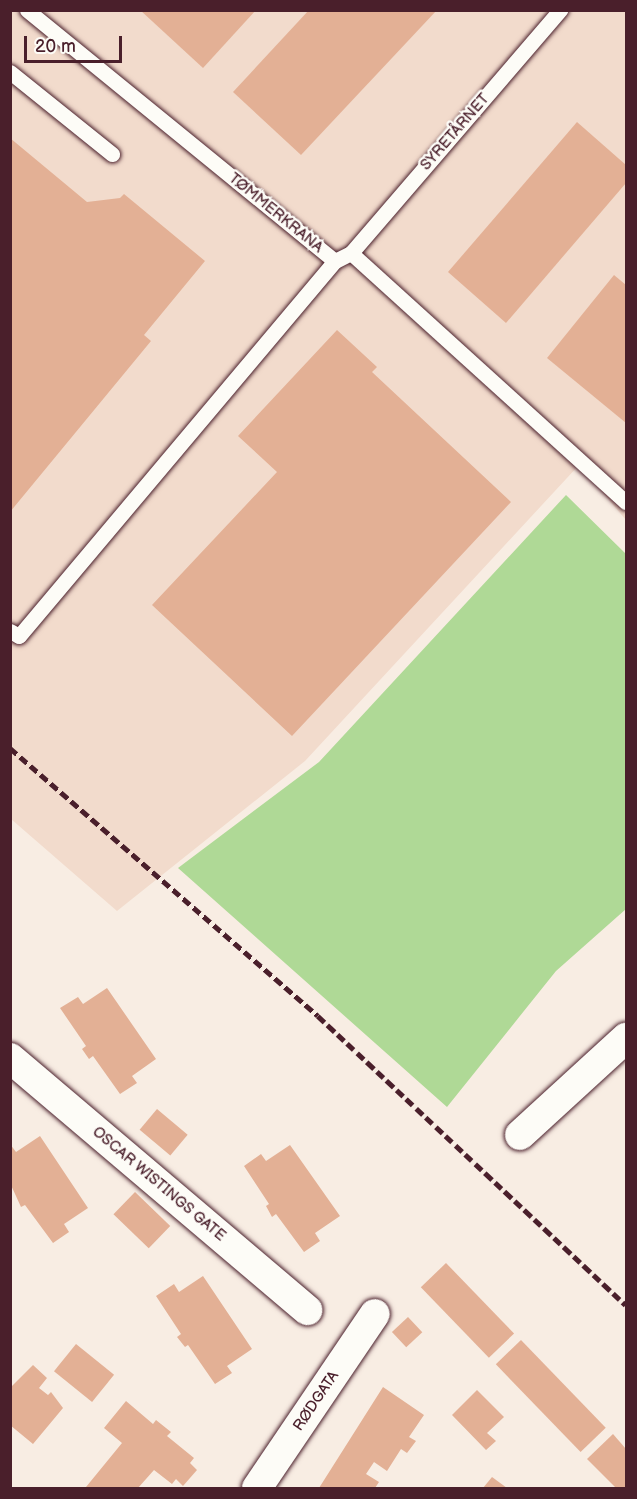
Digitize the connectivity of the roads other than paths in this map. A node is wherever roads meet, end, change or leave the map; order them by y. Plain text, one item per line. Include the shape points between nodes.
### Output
1 (27, 10) edge
2 (560, 10) edge
3 (10, 72) edge
4 (112, 154) dead end
5 (351, 253) junction
6 (335, 261) junction
7 (627, 502) edge
8 (10, 631) edge
9 (627, 1038) edge
10 (10, 1058) edge
11 (520, 1135) dead end
12 (306, 1310) dead end
13 (375, 1314) dead end
14 (257, 1488) edge

1 - 6 lane, TØMMERKRANA
2 - 5 lane, SYRETÅRNET
3 - 4 lane
5 - 6 lane, TØMMERKRANA
5 - 7 lane
6 - 8 lane via 19,636
9 - 11 street
10 - 12 street, OSCAR WISTINGS GATE
13 - 14 street, RØDGATA

